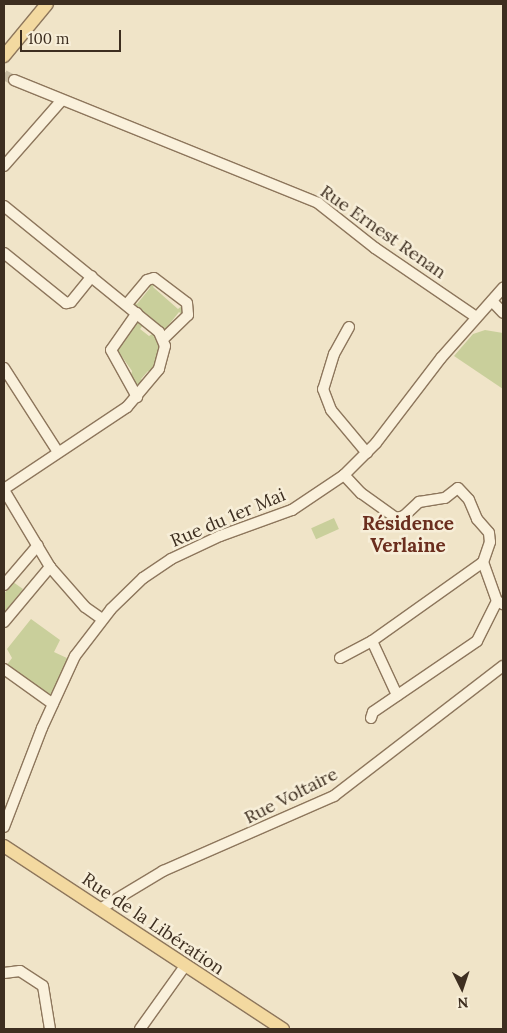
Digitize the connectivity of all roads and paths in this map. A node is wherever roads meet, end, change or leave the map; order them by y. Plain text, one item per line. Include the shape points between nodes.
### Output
1 (47, 4) edge
2 (4, 56) edge
3 (14, 80) tunnel mouth
4 (62, 100) junction
5 (4, 166) edge
6 (5, 208) edge
7 (4, 252) edge
8 (92, 276) junction
9 (503, 288) edge
10 (492, 301) junction
11 (127, 304) junction
12 (137, 313) junction
13 (503, 313) edge
14 (476, 317) junction
15 (349, 327) dead end
16 (163, 339) junction
17 (4, 368) edge
18 (137, 397) junction
19 (58, 452) junction
20 (367, 453) junction
21 (344, 475) junction
22 (4, 489) edge
23 (38, 545) junction
24 (483, 562) junction
25 (50, 567) junction
26 (4, 585) edge
27 (500, 603) edge
28 (102, 619) junction
29 (4, 622) edge
30 (372, 641) junction
31 (340, 658) dead end
32 (503, 666) edge
33 (4, 669) edge
34 (397, 695) junction
35 (53, 704) junction
36 (371, 718) dead end
37 (4, 827) edge
38 (4, 846) edge
39 (100, 909) junction
40 (185, 966) junction
41 (4, 973) edge
42 (50, 1029) edge
43 (140, 1029) edge
44 (283, 1029) edge

1 - 2 main road
3 - 4 street, Rue Ernest Renan
4 - 5 street
4 - 14 street, Rue Ernest Renan via 318,203 375,248
6 - 8 street
7 - 8 street via 66,303 71,302
8 - 11 street
9 - 10 street, Rue du 1er Mai
10 - 13 street
10 - 14 street, Rue du 1er Mai
11 - 12 street
11 - 16 street via 148,280 154,278 187,303 188,315 172,334
12 - 16 street
12 - 18 street via 111,350
14 - 20 street, Rue du 1er Mai
15 - 20 street via 334,354 323,389 331,410
16 - 18 street via 164,357 159,369
17 - 19 street
18 - 19 street
19 - 22 street
20 - 21 street, Rue du 1er Mai
21 - 24 street via 361,493 396,518 404,516 419,502 445,498 458,488 489,533 490,542
21 - 28 street, Rue du 1er Mai via 292,510 220,536 171,559 143,578
22 - 23 street
23 - 25 street
23 - 26 street
24 - 27 street
24 - 30 street
25 - 28 street via 85,607
25 - 29 street
27 - 34 street via 477,641
28 - 35 street, Rue du 1er Mai via 80,647
30 - 31 street
30 - 34 street
32 - 39 street, Rue Voltaire via 334,796 163,871
33 - 35 street
34 - 36 street via 373,712
35 - 37 street, Rue du 1er Mai
38 - 39 main road, Rue de la Libération
39 - 40 main road, Rue de la Libération
40 - 43 street
40 - 44 main road, Rue de la Libération
41 - 42 street via 20,971 43,986

